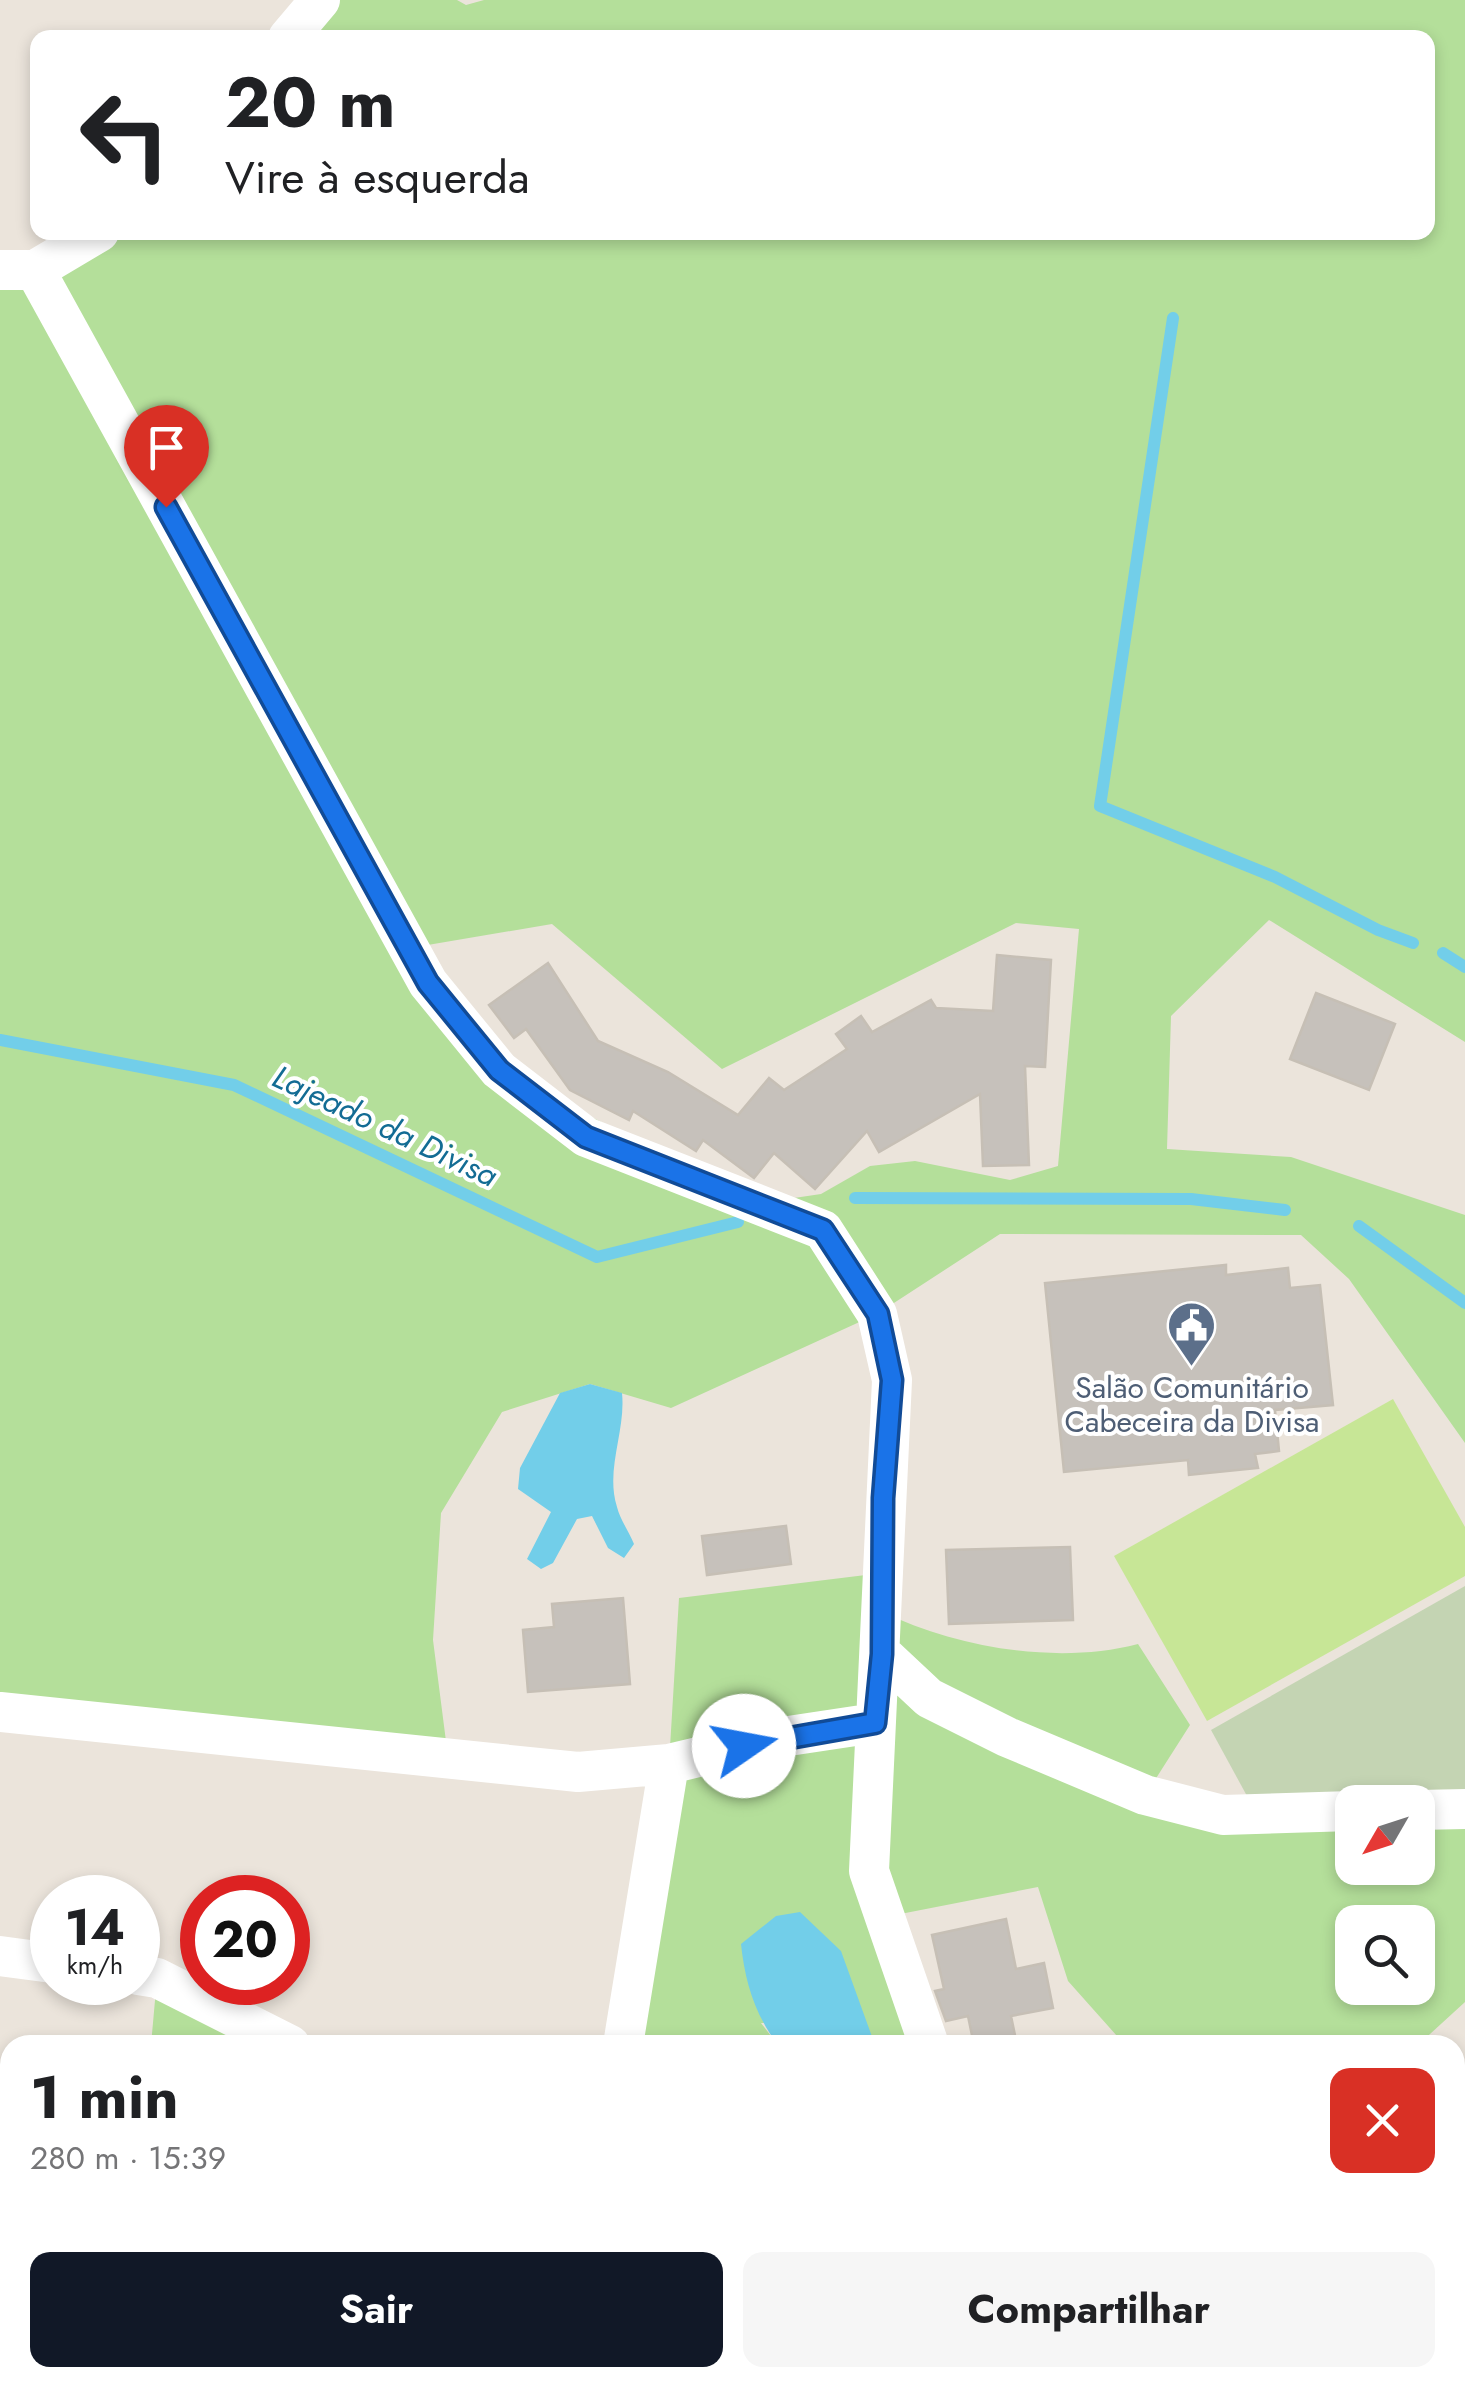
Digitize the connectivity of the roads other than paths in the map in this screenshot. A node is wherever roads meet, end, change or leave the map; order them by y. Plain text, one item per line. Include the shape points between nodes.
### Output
1 (320, 0) edge
2 (295, 30) edge
3 (83, 240) edge
4 (18, 270) edge
5 (882, 1654) junction
6 (0, 1712) edge
7 (875, 1723) junction
8 (669, 1764) junction
9 (1465, 1809) edge
10 (1435, 1810) edge
11 (1335, 1812) edge
12 (0, 1956) edge
13 (30, 1960) edge
14 (160, 1980) edge
15 (270, 2035) edge
16 (625, 2035) edge
17 (926, 2035) edge

1 - 2 street
3 - 4 street
4 - 5 street via 428,983 499,1070 586,1137 823,1230 878,1314 892,1380
5 - 7 street
5 - 11 street via 929,1698 1146,1795 1223,1814
6 - 8 street via 578,1772
7 - 8 street
7 - 17 street via 869,1871
8 - 16 street
9 - 10 street
12 - 13 street
14 - 15 street

